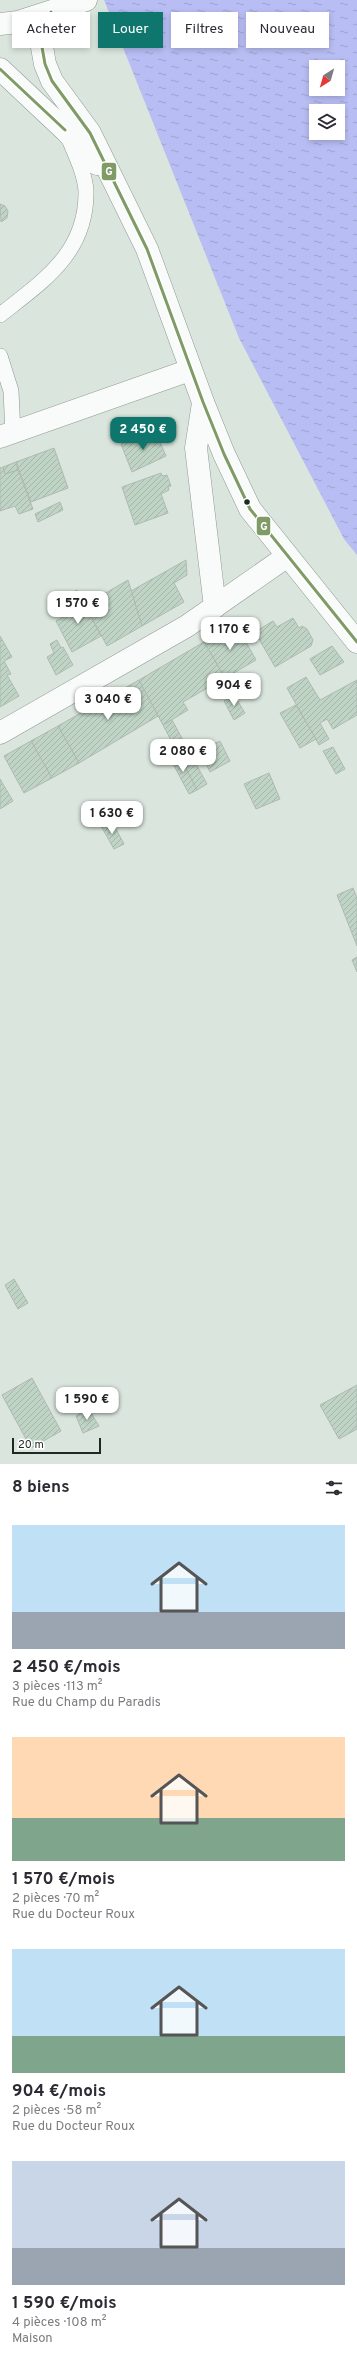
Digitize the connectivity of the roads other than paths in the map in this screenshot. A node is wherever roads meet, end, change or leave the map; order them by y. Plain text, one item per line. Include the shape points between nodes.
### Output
1 (66, 4) edge
2 (0, 24) edge
3 (0, 68) edge
4 (66, 131) junction
5 (114, 182) junction
6 (0, 315) edge
7 (0, 356) edge
8 (190, 370) junction
9 (203, 402) junction
10 (6, 435) edge
11 (286, 556) junction
12 (215, 607) junction
13 (357, 642) edge
14 (0, 733) edge

1 - 2 street via 18,22
1 - 5 street via 42,47 45,64 52,81 90,133
3 - 4 street
4 - 5 street
4 - 6 lane via 81,168 86,191 82,226 71,251 38,286
5 - 8 street via 147,249
7 - 10 lane via 11,391
8 - 9 street
8 - 10 street
9 - 11 street via 250,509
9 - 12 street via 196,448
11 - 12 street
11 - 13 street
12 - 14 street via 187,626

